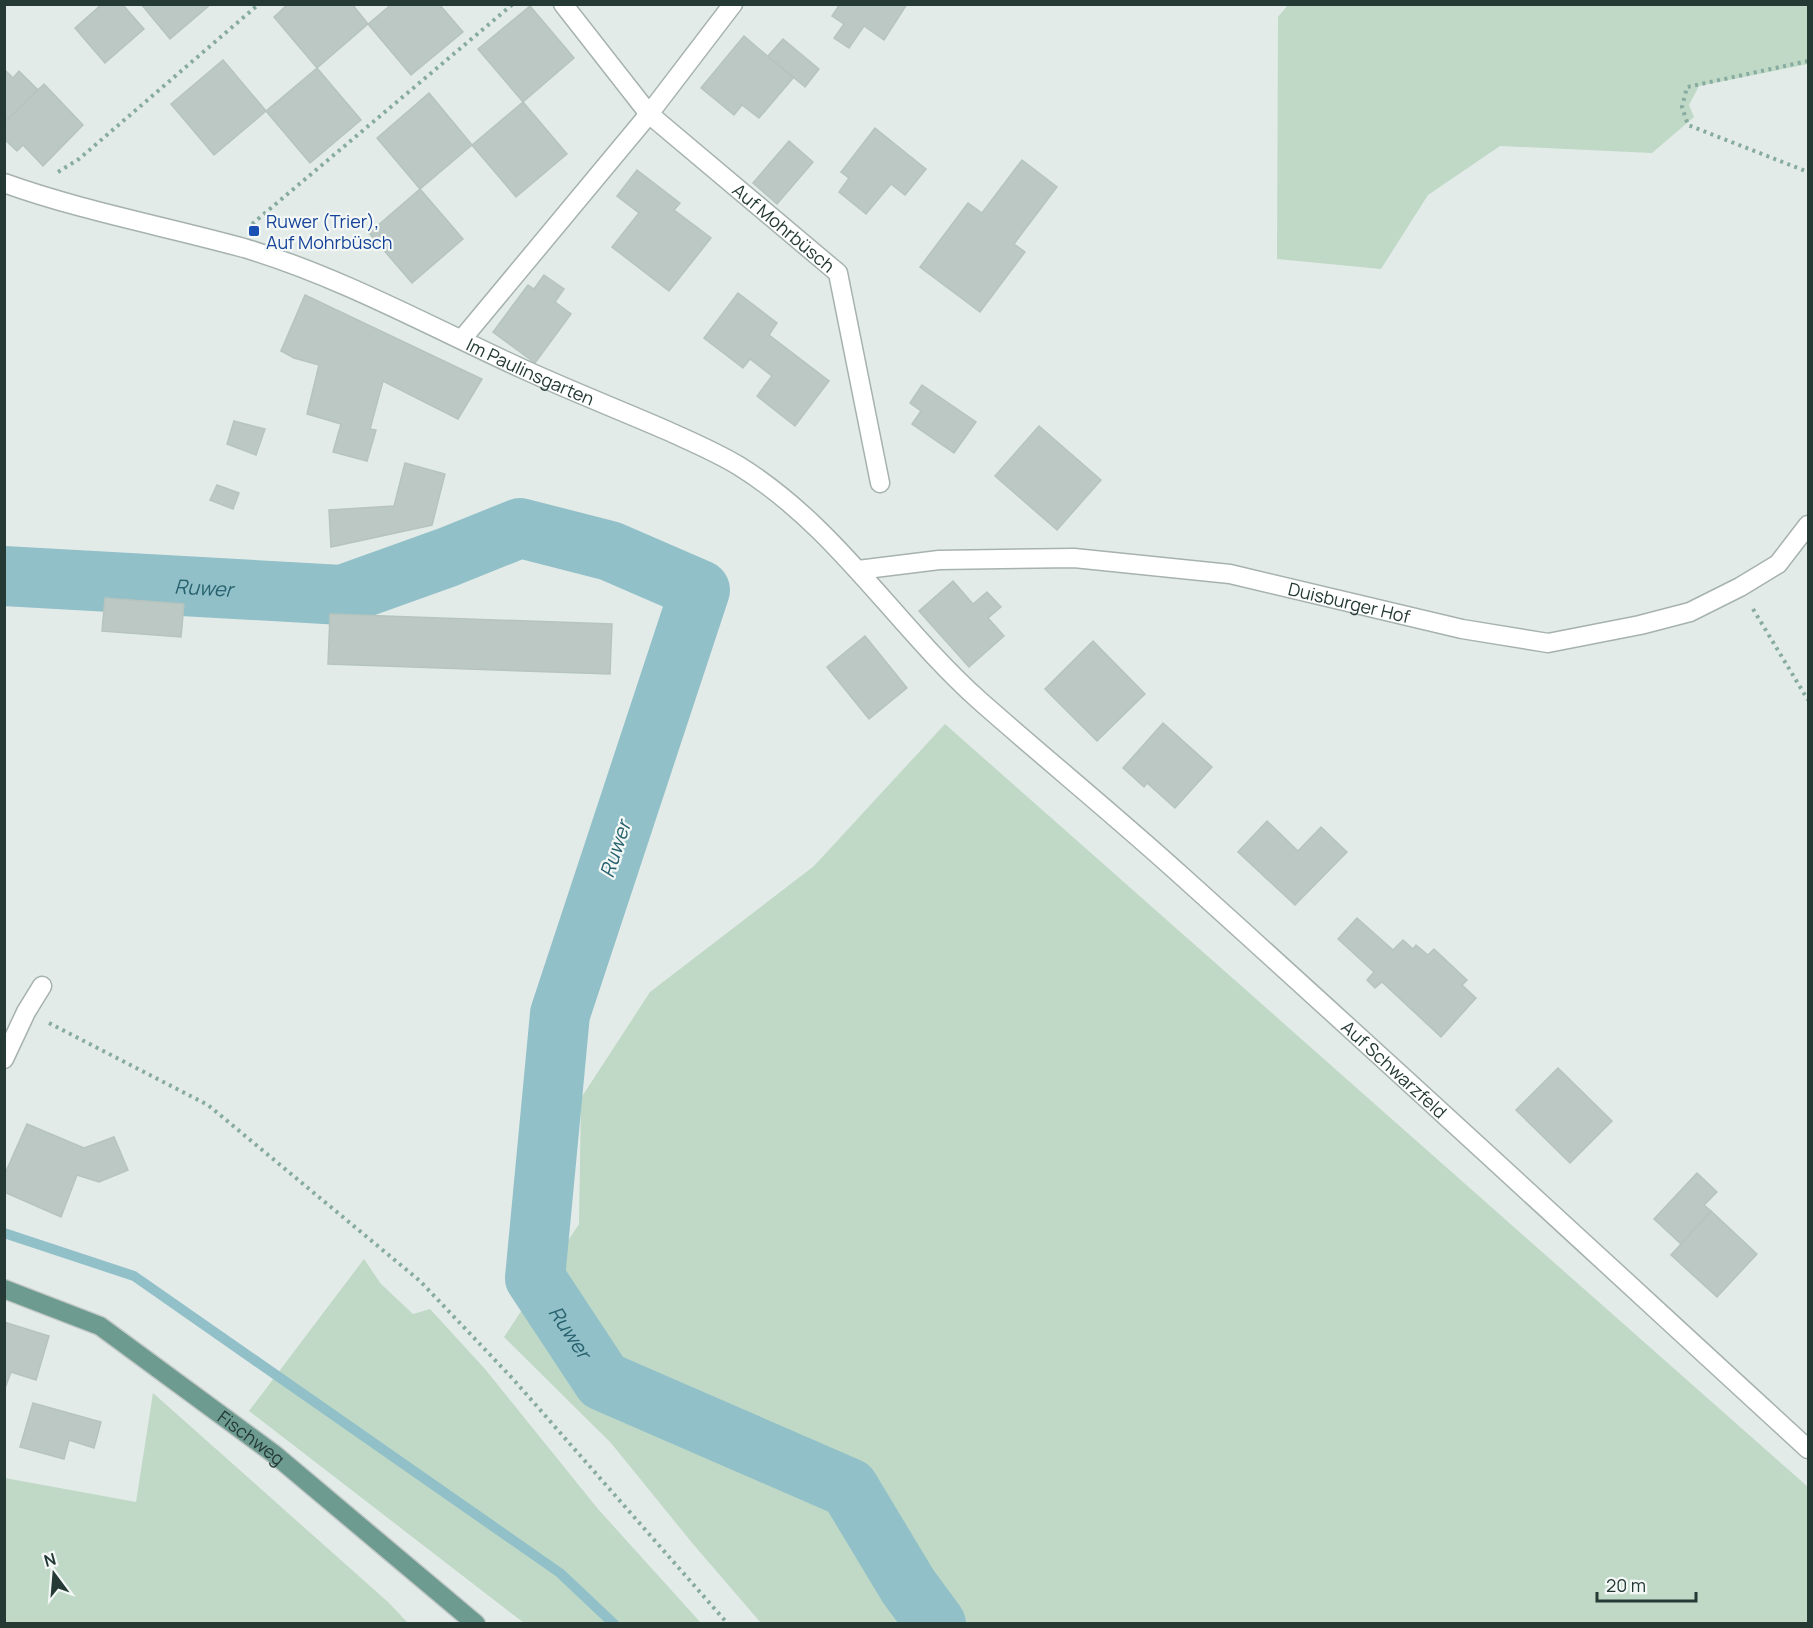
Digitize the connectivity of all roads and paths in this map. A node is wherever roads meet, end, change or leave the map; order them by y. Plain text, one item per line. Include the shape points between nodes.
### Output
1 (259, 4) edge
2 (513, 4) edge
3 (563, 4) edge
4 (733, 4) edge
5 (1809, 61) edge
6 (649, 114) junction
7 (1809, 172) edge
8 (51, 176) dead end
9 (4, 183) edge
10 (245, 230) dead end
11 (462, 339) junction
12 (880, 483) dead end
13 (1809, 525) edge
14 (858, 570) junction
15 (1740, 588) junction
16 (975, 696) joint
17 (1809, 700) edge
18 (42, 986) dead end
19 (26, 1012) junction
20 (4, 1059) edge
21 (4, 1289) edge
22 (1809, 1449) edge
23 (476, 1623) edge
24 (728, 1623) edge

1 - 8 path via 79,159
2 - 10 path
3 - 6 street, Auf Mohrbüsch
4 - 6 street
5 - 7 path via 1687,87 1682,107 1688,125
6 - 11 street
6 - 12 street, Auf Mohrbüsch via 838,273
9 - 11 street, Im Paulinsgarten via 279,260 336,281
11 - 14 street, Im Paulinsgarten via 732,462 813,522
13 - 15 street, Duisburger Hof via 1778,564
14 - 15 street, Duisburger Hof via 939,560 1074,558 1219,573 1462,628 1548,643 1690,612
14 - 16 street, Im Paulinsgarten via 911,632
15 - 17 path
16 - 22 street, Auf Schwarzfeld via 1190,883
18 - 19 street
19 - 20 street
19 - 24 path via 208,1105 420,1281 513,1379
21 - 23 main road, Fischweg via 100,1326 274,1454

